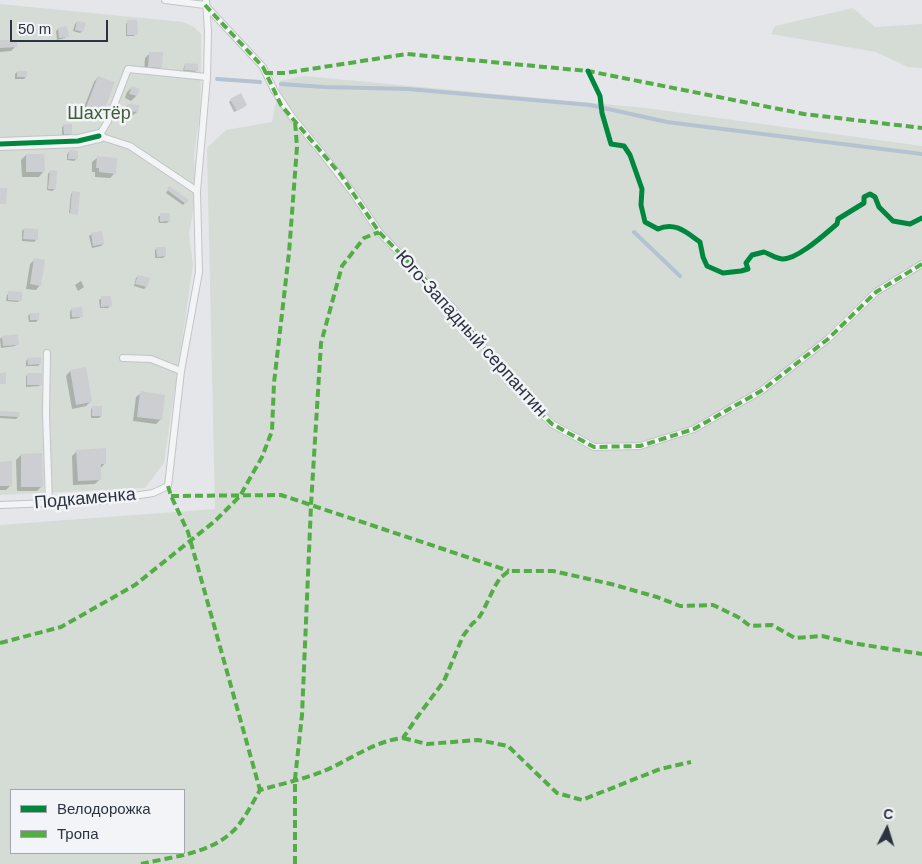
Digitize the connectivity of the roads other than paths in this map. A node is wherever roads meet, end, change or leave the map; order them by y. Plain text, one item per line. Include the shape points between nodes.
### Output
1 (165, 0) edge
2 (171, 0) edge
3 (206, 2) edge
4 (196, 4) junction
5 (207, 77) junction
6 (99, 136) junction
7 (0, 144) edge
8 (197, 191) junction
9 (922, 264) edge
10 (47, 354) dead end
11 (123, 358) dead end
12 (181, 371) junction
13 (49, 504) junction
14 (0, 505) edge

1 - 4 lane
2 - 4 lane
3 - 4 lane
3 - 5 lane
3 - 9 lane, Юго-Западный серпантин via 262,68 292,117 353,193 379,232 454,309 518,390 552,424 594,447 640,446 694,429 761,391 828,340 876,292
5 - 6 lane via 128,69
5 - 8 lane
6 - 7 street via 78,141
6 - 8 lane via 130,146
8 - 12 lane via 199,272
10 - 13 lane
11 - 12 lane via 152,359
12 - 13 lane, Подкаменка via 168,486 152,493 101,501
13 - 14 lane, Подкаменка

